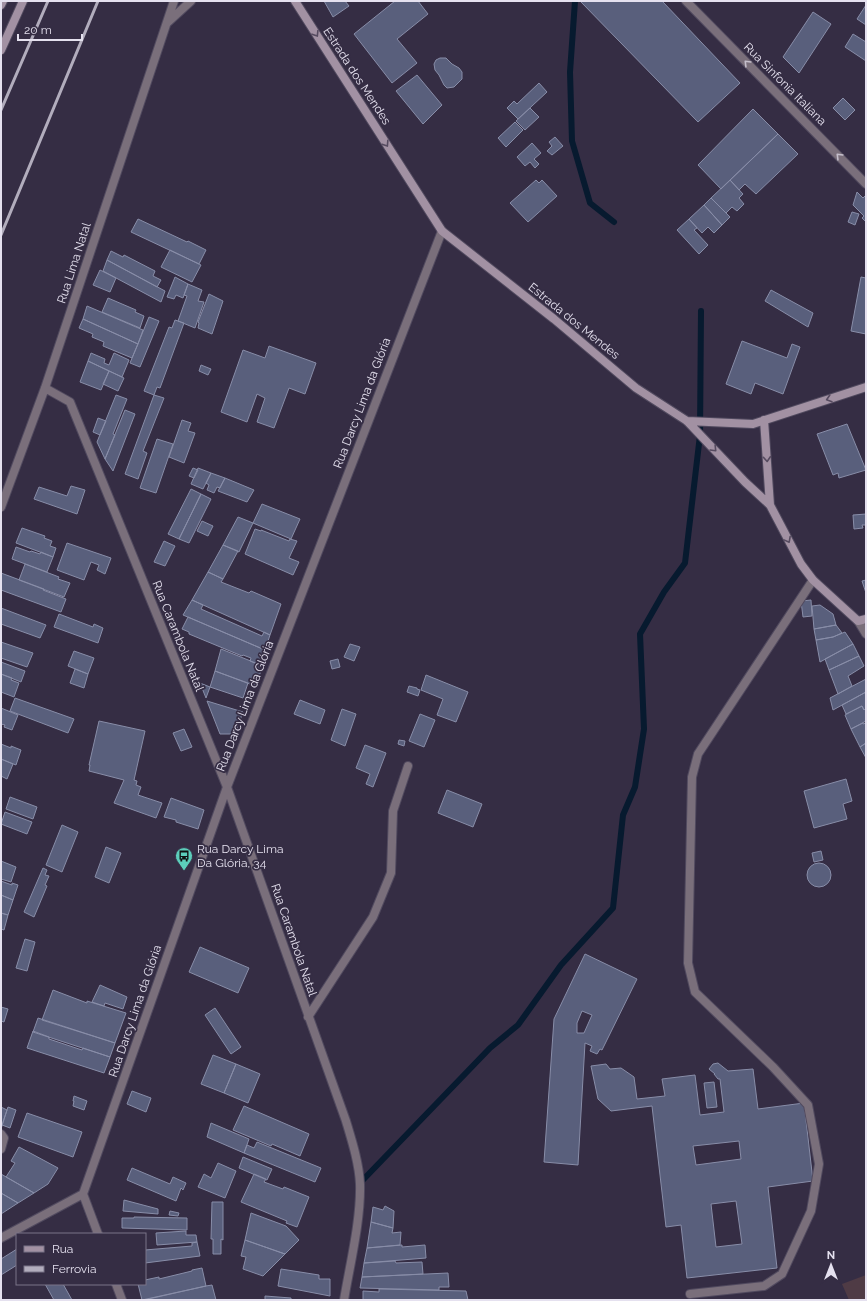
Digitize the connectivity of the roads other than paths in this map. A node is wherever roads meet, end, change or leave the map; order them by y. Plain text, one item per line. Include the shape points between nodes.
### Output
1 (3, 1) edge
2 (23, 1) edge
3 (174, 1) edge
4 (191, 1) edge
5 (295, 1) edge
6 (686, 1) edge
7 (1, 5) edge
8 (166, 24) junction
9 (1, 50) edge
10 (866, 184) edge
11 (442, 231) junction
12 (866, 387) edge
13 (45, 388) junction
14 (764, 420) junction
15 (687, 421) junction
16 (770, 505) junction
17 (1, 508) edge
18 (814, 580) junction
19 (862, 620) edge
20 (866, 634) edge
21 (408, 766) dead end
22 (227, 787) junction
23 (308, 1017) junction
24 (1, 1134) edge
25 (1, 1149) edge
26 (83, 1194) junction
27 (98, 1233) edge
28 (1, 1238) edge
29 (116, 1285) edge
30 (690, 1294) dead end
31 (122, 1300) edge
32 (344, 1300) edge

1 - 7 street
2 - 9 street
3 - 8 street, Rua Lima Natal
4 - 8 street, Rua Lima Natal
5 -> 11 street, Estrada dos Mendes
10 -> 6 street, Rua Sinfonia Italiana
8 - 13 street, Rua Lima Natal
11 - 15 street, Estrada dos Mendes via 554,319 636,388
11 - 22 street, Rua Darcy Lima da Glória
12 -> 14 street
13 - 17 street, Rua Lima Natal
13 - 22 street, Rua Carambola Natal via 70,402
14 - 15 street via 753,424
14 -> 16 street
15 -> 16 street, Estrada dos Mendes
16 -> 18 street, Estrada dos Mendes via 801,564
18 - 19 street, Estrada dos Mendes
18 - 30 street via 698,754 692,777 688,963 695,992 773,1067 808,1105 819,1164 811,1211 782,1274 764,1286
19 - 20 street, Estrada dos Mendes
21 - 23 street via 393,811 391,873 373,917
22 - 23 street, Rua Carambola Natal
22 - 26 street, Rua Darcy Lima da Glória
23 - 32 street, Rua Carambola Natal via 346,1121 356,1156 360,1184 357,1223
24 - 25 street via 4,1138
26 - 27 street
26 - 28 street
29 - 31 street

